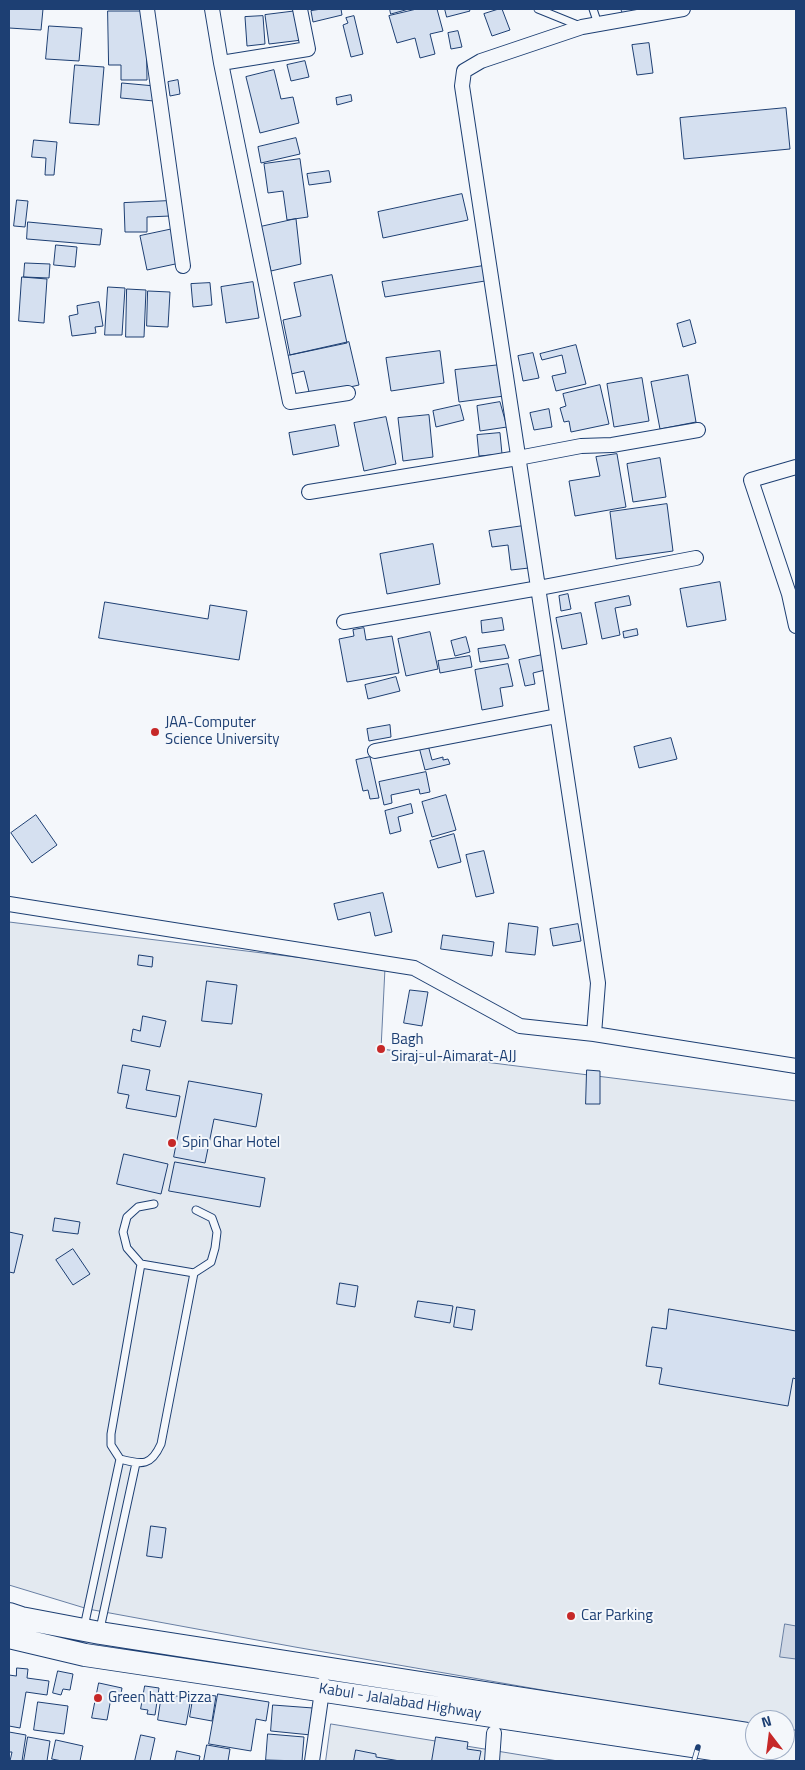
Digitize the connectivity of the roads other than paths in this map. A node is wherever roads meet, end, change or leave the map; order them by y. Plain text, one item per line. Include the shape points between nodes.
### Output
1 (148, 9) edge
2 (212, 9) edge
3 (300, 9) edge
4 (538, 9) edge
5 (593, 9) edge
6 (683, 9) edge
7 (598, 24) junction
8 (582, 27) junction
9 (221, 63) junction
10 (183, 266) dead end
11 (348, 393) dead end
12 (698, 430) dead end
13 (518, 458) junction
14 (796, 467) edge
15 (308, 492) dead end
16 (696, 558) dead end
17 (539, 588) junction
18 (344, 622) dead end
19 (796, 626) edge
20 (557, 716) junction
21 (375, 751) dead end
22 (9, 904) edge
23 (594, 1034) junction
24 (796, 1066) edge
25 (154, 1204) dead end
26 (196, 1210) dead end
27 (141, 1264) junction
28 (194, 1273) junction
29 (120, 1459) junction
30 (136, 1463) junction
31 (9, 1614) edge
32 (91, 1631) junction
33 (9, 1637) edge
34 (323, 1679) junction
35 (494, 1733) dead end
36 (745, 1735) edge
37 (312, 1761) edge
38 (492, 1761) edge
39 (792, 1761) edge

1 - 10 street
2 - 9 street
3 - 9 street via 308,49
4 - 8 lane
5 - 7 lane
6 - 7 street
7 - 8 street
8 - 13 street via 481,61 464,71 462,86
9 - 11 street via 290,402
12 - 13 street
13 - 15 street
13 - 17 street
14 - 19 street via 751,480 789,594
16 - 17 street
17 - 18 street
17 - 20 street
20 - 21 street
20 - 23 street via 598,983
22 - 23 street via 414,968 520,1026
23 - 24 street
25 - 27 lane via 138,1207 127,1217 123,1232 127,1248
26 - 28 lane via 212,1218 217,1232 211,1262
27 - 28 lane
27 - 29 lane via 111,1434 111,1444
28 - 30 lane via 162,1444 155,1457
29 - 30 lane
29 - 32 lane
30 - 32 lane
31 - 32 highway, Kabul - Jalalabad Highway
32 - 34 highway, Kabul - Jalalabad Highway
33 - 34 highway, Kabul - Jalalabad Highway via 85,1655
34 - 36 highway, Kabul - Jalalabad Highway
34 - 37 street
34 - 39 highway, Kabul - Jalalabad Highway
35 - 38 street

